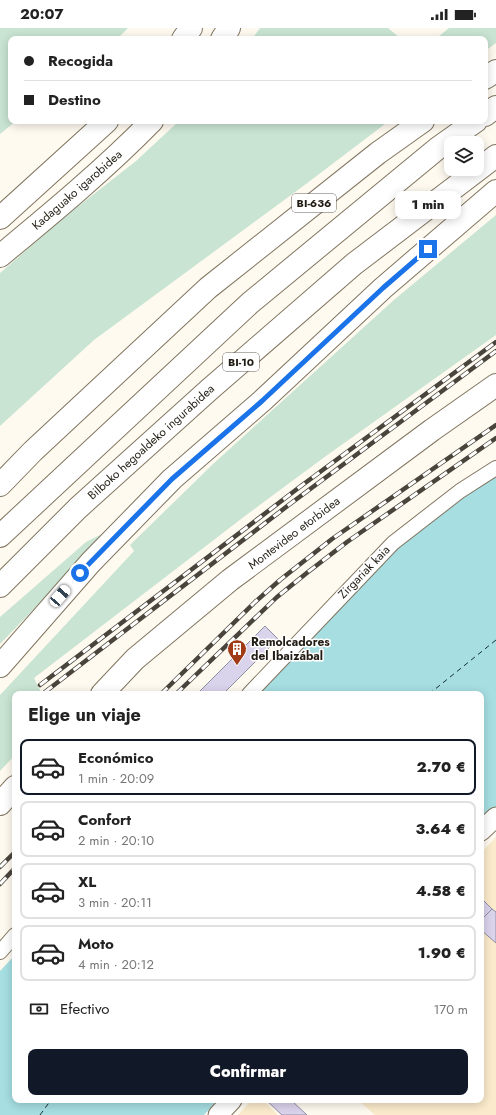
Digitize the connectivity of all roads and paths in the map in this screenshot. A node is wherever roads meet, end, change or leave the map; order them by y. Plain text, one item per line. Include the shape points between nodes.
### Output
1 (104, 124) edge
2 (149, 124) edge
3 (419, 124) edge
4 (472, 124) edge
5 (496, 156) edge
6 (496, 192) edge
7 (0, 218) edge
8 (0, 256) edge
9 (496, 385) edge
10 (496, 468) edge
11 (0, 485) edge
12 (0, 536) edge
13 (0, 586) edge
14 (0, 666) edge
15 (105, 691) edge
16 (252, 691) edge
17 (12, 790) edge
18 (0, 804) edge
19 (496, 817) edge
20 (484, 828) edge
21 (12, 938) edge
22 (0, 952) edge
23 (229, 1103) edge
24 (218, 1115) edge

1 - 7 main road
2 - 8 main road, Kadaguako igarobidea via 95,175
3 - 11 main road, BI-636 via 378,152 208,288
4 - 12 main road via 438,148 250,303
5 - 13 main road, Bilboko hegoaldeko ingurabidea / BI-10 via 354,264 78,508
6 - 14 main road via 383,288 262,401 172,479 90,562
9 - 15 main road, Montevideo etorbidea via 230,580 135,659
10 - 16 street, Zirgariak kaia via 460,491 393,543
17 - 18 main road
19 - 20 street
21 - 22 street
23 - 24 street

